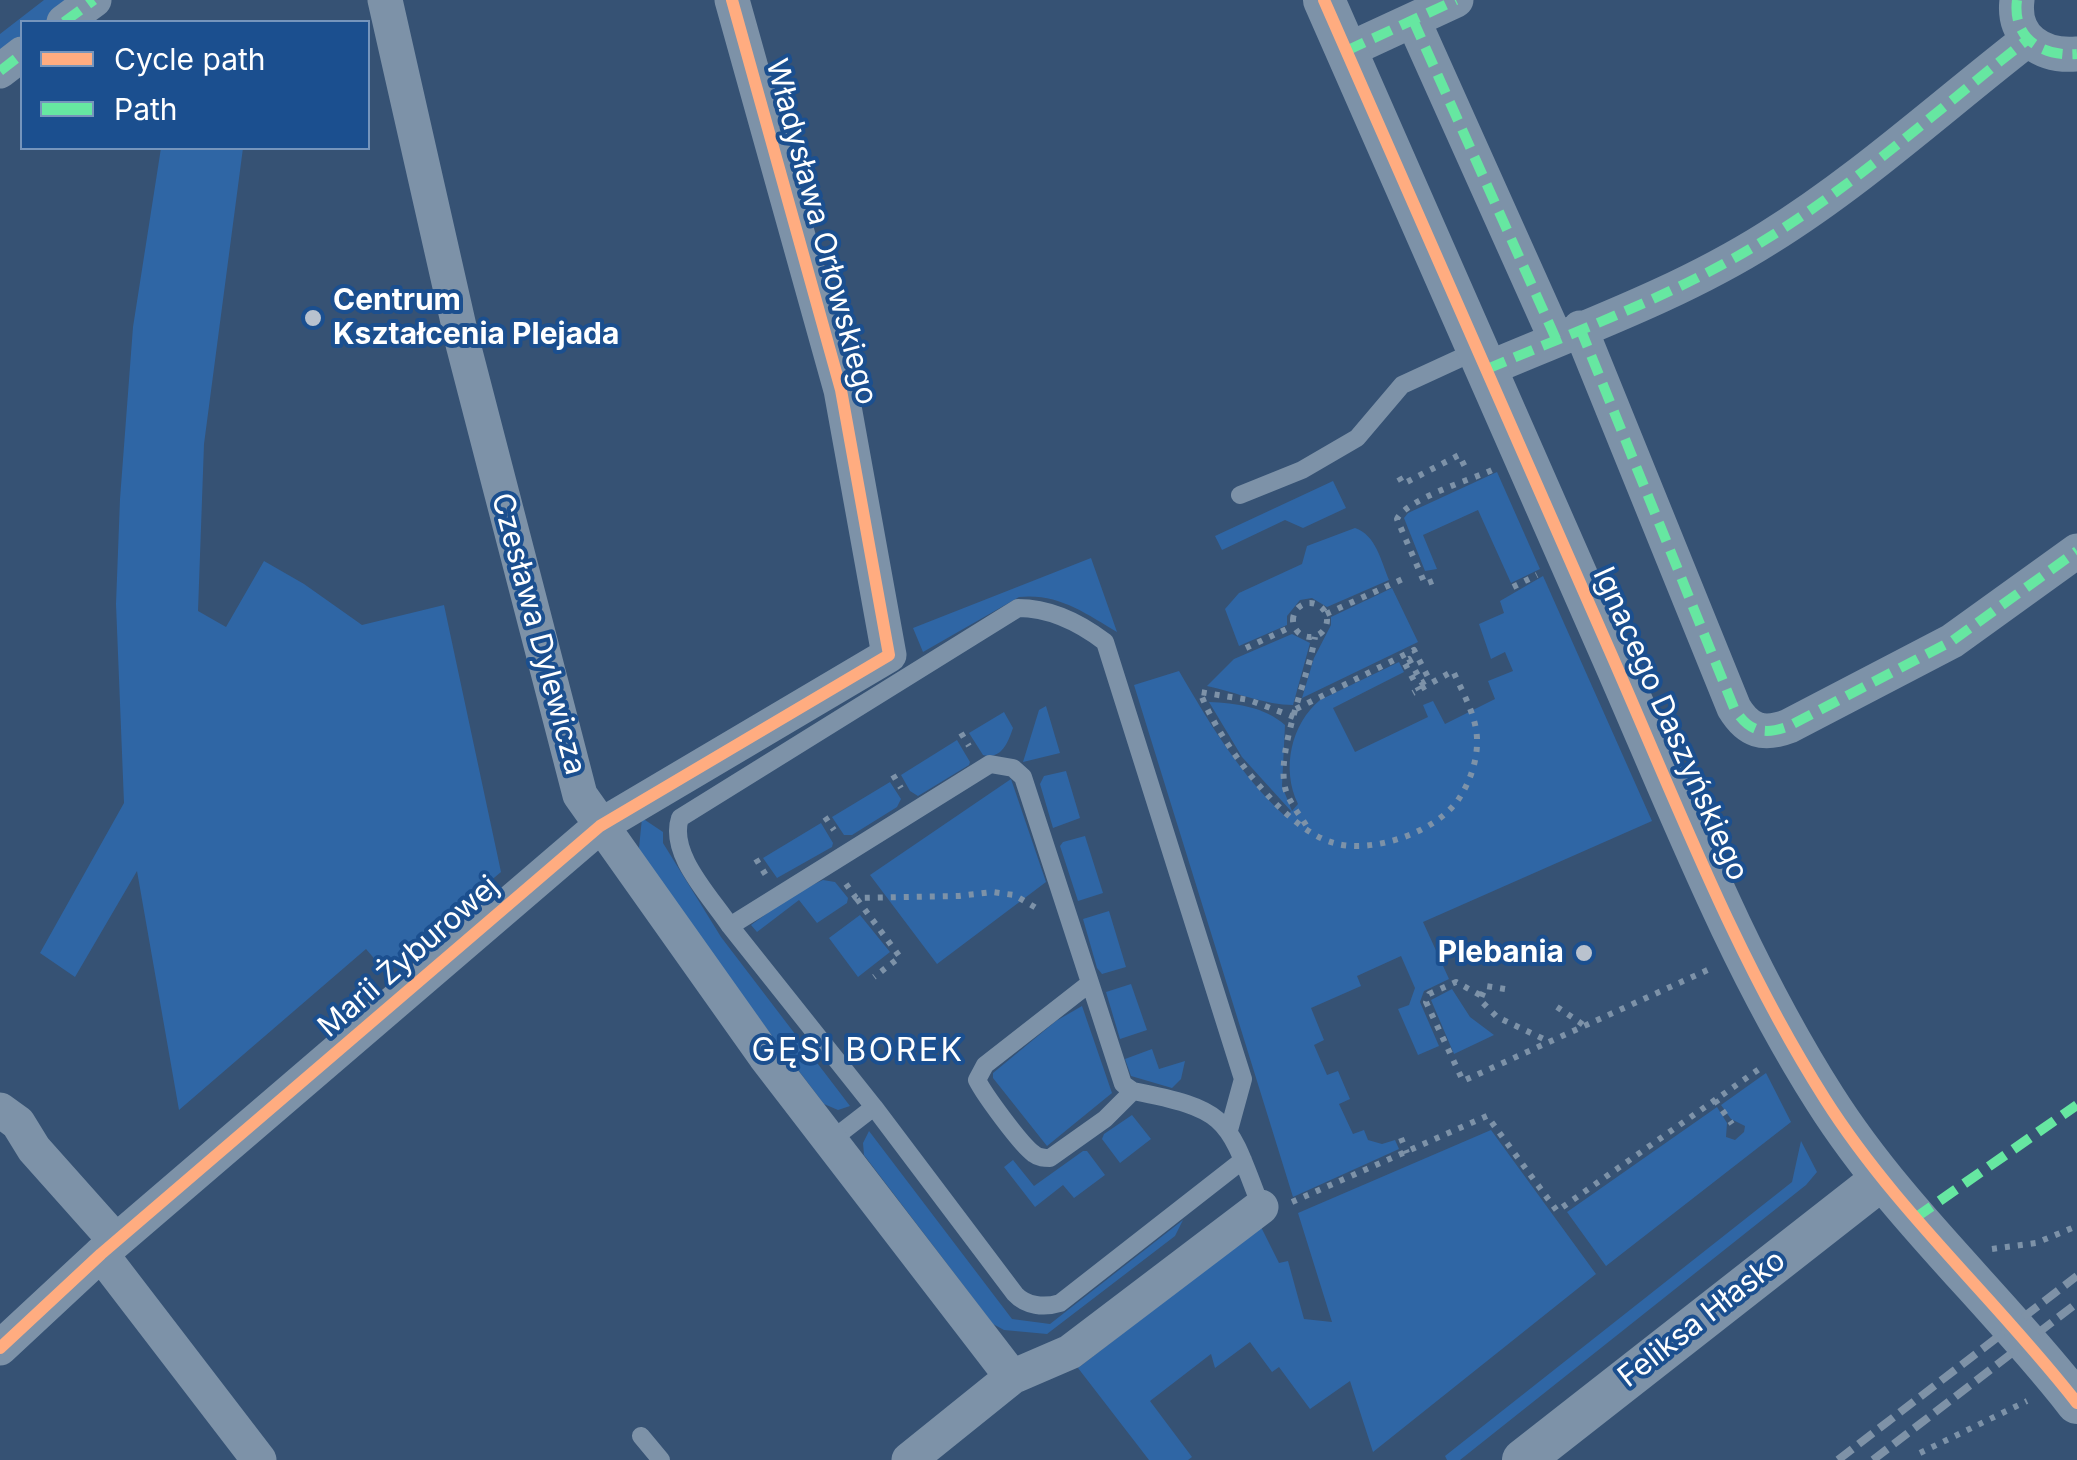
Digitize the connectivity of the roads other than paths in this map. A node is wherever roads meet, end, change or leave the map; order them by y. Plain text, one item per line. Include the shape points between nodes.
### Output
1 (94, 0) edge
2 (385, 0) edge
3 (732, 0) edge
4 (1324, 0) edge
5 (1456, 0) edge
6 (2017, 0) edge
7 (67, 20) edge
8 (1413, 20) junction
9 (2028, 40) junction
10 (1346, 51) junction
11 (2077, 54) edge
12 (20, 56) edge
13 (0, 71) edge
14 (1568, 334) junction
15 (1482, 360) junction
16 (1240, 495) dead end
17 (2077, 551) edge
18 (889, 655) joint
19 (600, 826) junction
20 (730, 926) junction
21 (1090, 983) junction
22 (1133, 1091) junction
23 (874, 1107) junction
24 (0, 1110) edge
25 (1229, 1130) junction
26 (830, 1141) junction
27 (1243, 1160) junction
28 (1882, 1179) junction
29 (1261, 1207) joint
30 (108, 1248) junction
31 (0, 1348) edge
32 (1012, 1377) junction
33 (2058, 1399) edge
34 (641, 1436) dead end
35 (259, 1460) edge
36 (661, 1460) edge
37 (909, 1460) edge
38 (1523, 1460) edge

1 - 7 street
2 - 19 street, Czesława Dylewicza via 463,344 575,776
3 - 18 street, Władysława Orłowskiego via 841,390
4 - 10 street, Ignacego Daszyńskiego
5 - 8 street
6 - 9 street via 2018,26
8 - 10 street
8 - 14 street
9 - 11 street via 2059,56
9 - 14 street via 1770,237 1686,284
10 - 15 street, Ignacego Daszyńskiego
12 - 13 street
14 - 15 street
14 - 17 street via 1734,708 1751,729 1764,733 1789,726 1952,641
15 - 16 lane via 1402,385 1356,438
15 - 28 street, Ignacego Daszyńskiego via 1766,998
18 - 19 street, Marii Żyburowej
19 - 26 street, Czesława Dylewicza
19 - 30 street, Marii Żyburowej
20 - 21 lane via 990,764 1004,766 1023,777
20 - 23 lane
20 - 25 lane via 678,842 680,818 1018,608 1067,620 1105,642 1243,1079
21 - 22 lane via 1123,1084
21 - 22 lane via 985,1065 977,1080 1043,1158 1087,1132
22 - 25 lane via 1212,1112
23 - 26 lane
23 - 27 lane via 1015,1294 1036,1306 1060,1304
24 - 30 street via 18,1124
25 - 27 lane
26 - 32 street, Czesława Dylewicza
27 - 29 lane
28 - 33 street, Ignacego Daszyńskiego via 2028,1340
28 - 38 street, Feliksa Hłasko
29 - 32 street via 1070,1352
30 - 31 street, Marii Żyburowej
30 - 35 street
32 - 37 street
34 - 36 lane

